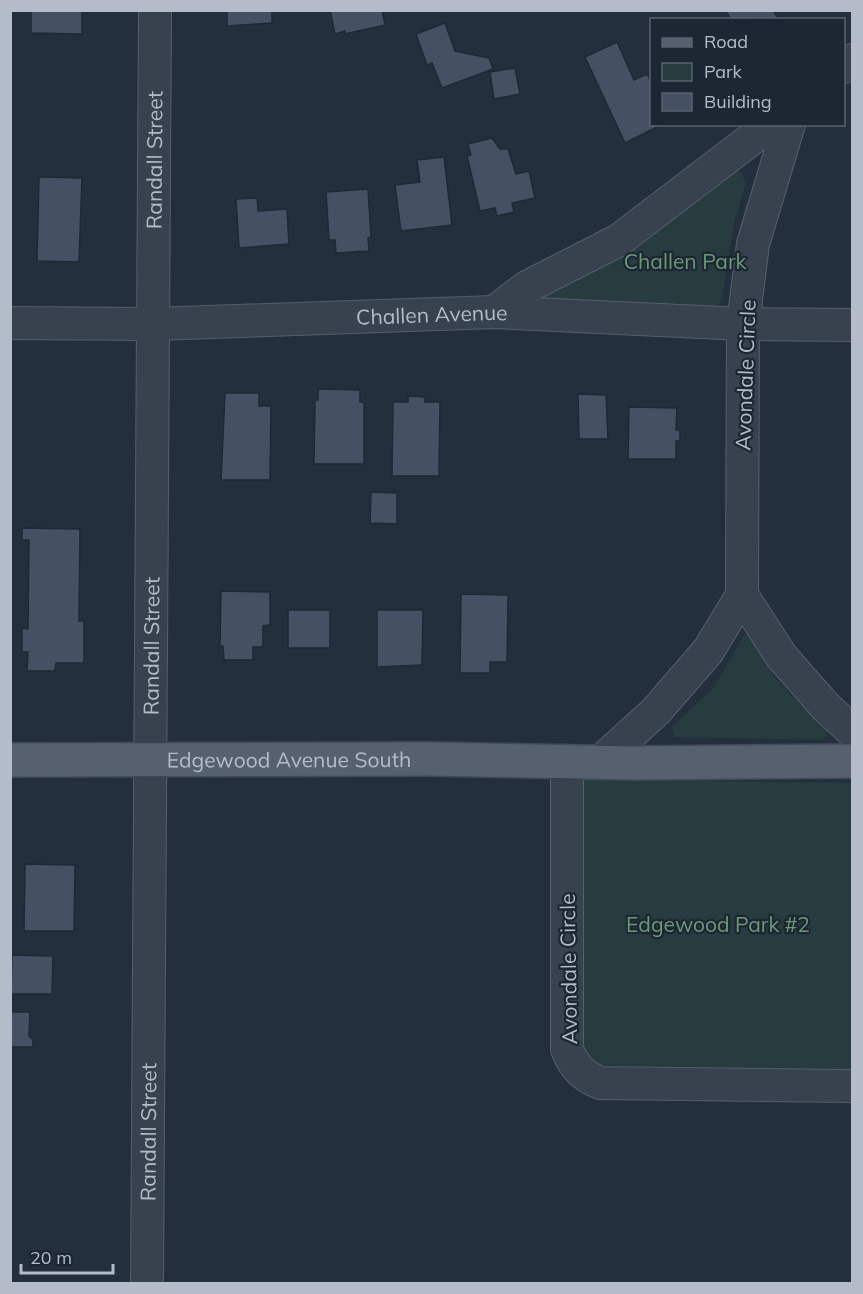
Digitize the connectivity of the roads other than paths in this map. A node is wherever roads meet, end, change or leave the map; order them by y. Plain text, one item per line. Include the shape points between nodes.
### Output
1 (155, 10) edge
2 (768, 126) edge
3 (788, 126) edge
4 (494, 312) junction
5 (10, 323) edge
6 (153, 324) junction
7 (743, 324) junction
8 (852, 325) edge
9 (742, 595) junction
10 (852, 731) edge
11 (10, 760) edge
12 (852, 760) edge
13 (150, 761) junction
14 (583, 763) junction
15 (852, 1086) edge
16 (147, 1284) edge

1 - 6 street, Randall Street
2 - 4 street via 619,240 527,287
3 - 7 street, Avondale Circle via 753,244
4 - 6 street, Challen Avenue
4 - 7 street, Challen Avenue
5 - 6 street, Challen Avenue
6 - 13 street, Randall Street
7 - 8 street, Challen Avenue
7 - 9 street, Avondale Circle
9 - 10 street via 782,657
9 - 14 street via 708,651 656,711
11 - 13 main road, Edgewood Avenue South
12 - 14 main road
13 - 14 main road, Edgewood Avenue South via 428,759
13 - 16 street, Randall Street
14 - 15 street, Avondale Circle via 567,1049 572,1063 585,1077 600,1083

